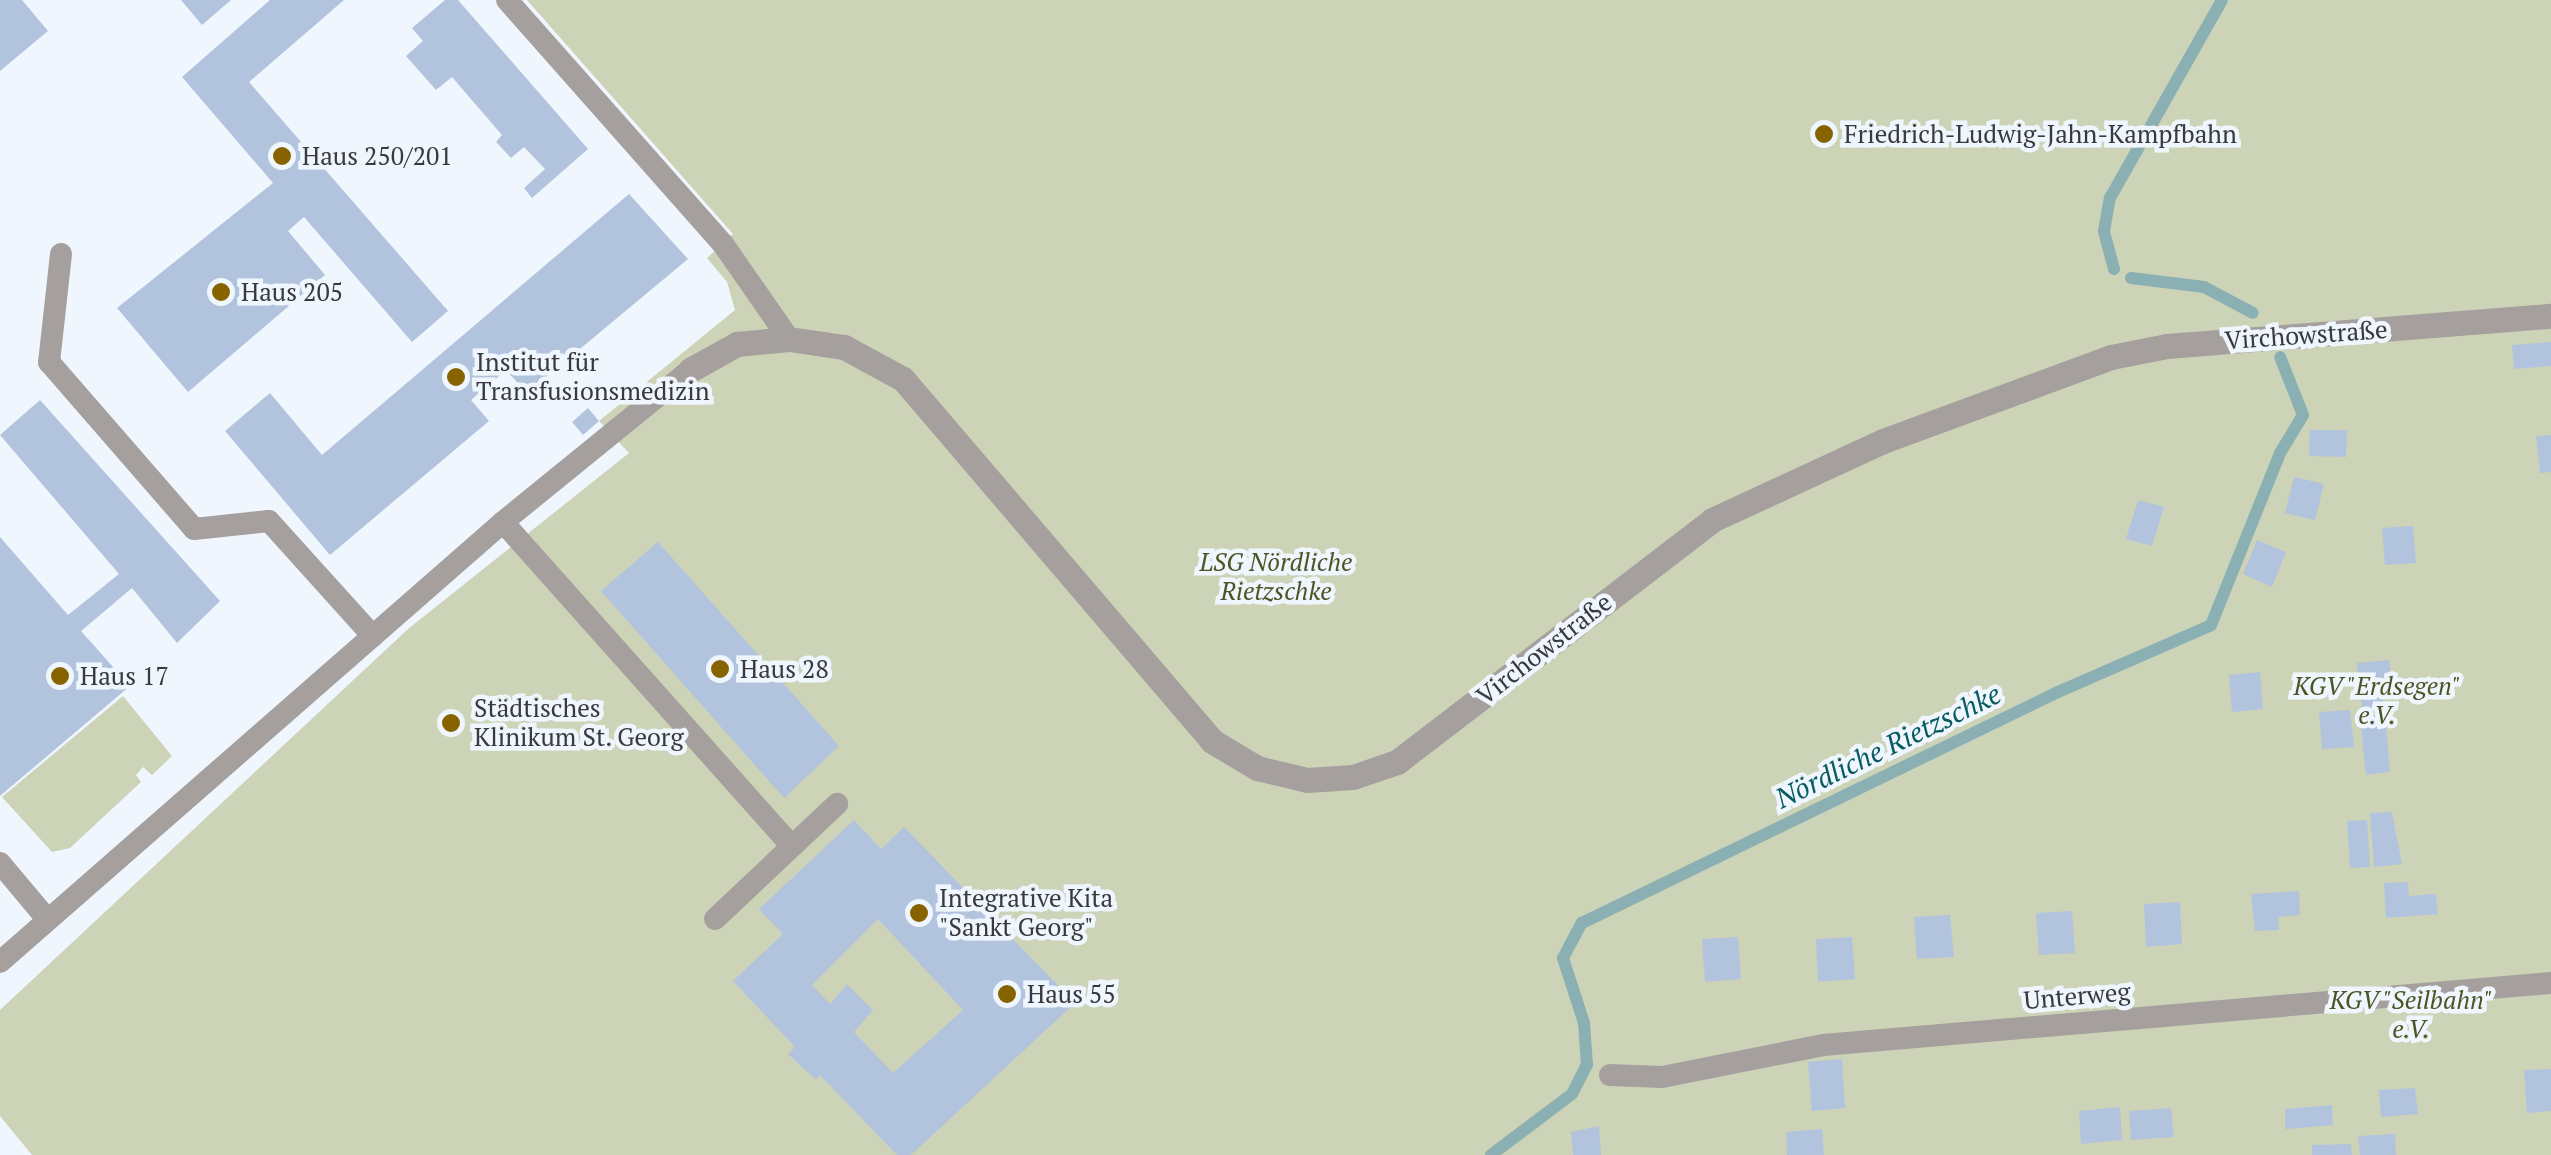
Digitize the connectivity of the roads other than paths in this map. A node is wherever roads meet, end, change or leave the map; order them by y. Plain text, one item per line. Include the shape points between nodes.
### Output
1 (507, 0) edge
2 (60, 254) dead end
3 (2551, 316) edge
4 (789, 339) junction
5 (690, 370) joint
6 (503, 522) junction
7 (373, 636) junction
8 (837, 804) dead end
9 (792, 846) junction
10 (0, 863) edge
11 (48, 919) junction
12 (715, 919) dead end
13 (0, 962) edge
14 (2551, 984) edge
15 (1610, 1076) dead end

1 - 4 lane via 723,244
2 - 7 lane via 49,362 194,529 269,522
3 - 4 street, Virchowstraße via 2227,339 2111,357 1883,441 1712,520 1397,762 1353,776 1306,780 1257,768 1212,741 903,380 844,346
4 - 5 street, Virchowstraße via 737,344
5 - 6 lane
6 - 7 lane
6 - 9 lane
7 - 11 lane
8 - 9 lane
9 - 12 lane
10 - 11 lane
11 - 13 lane
14 - 15 lane, Unterweg via 1823,1045 1662,1077

